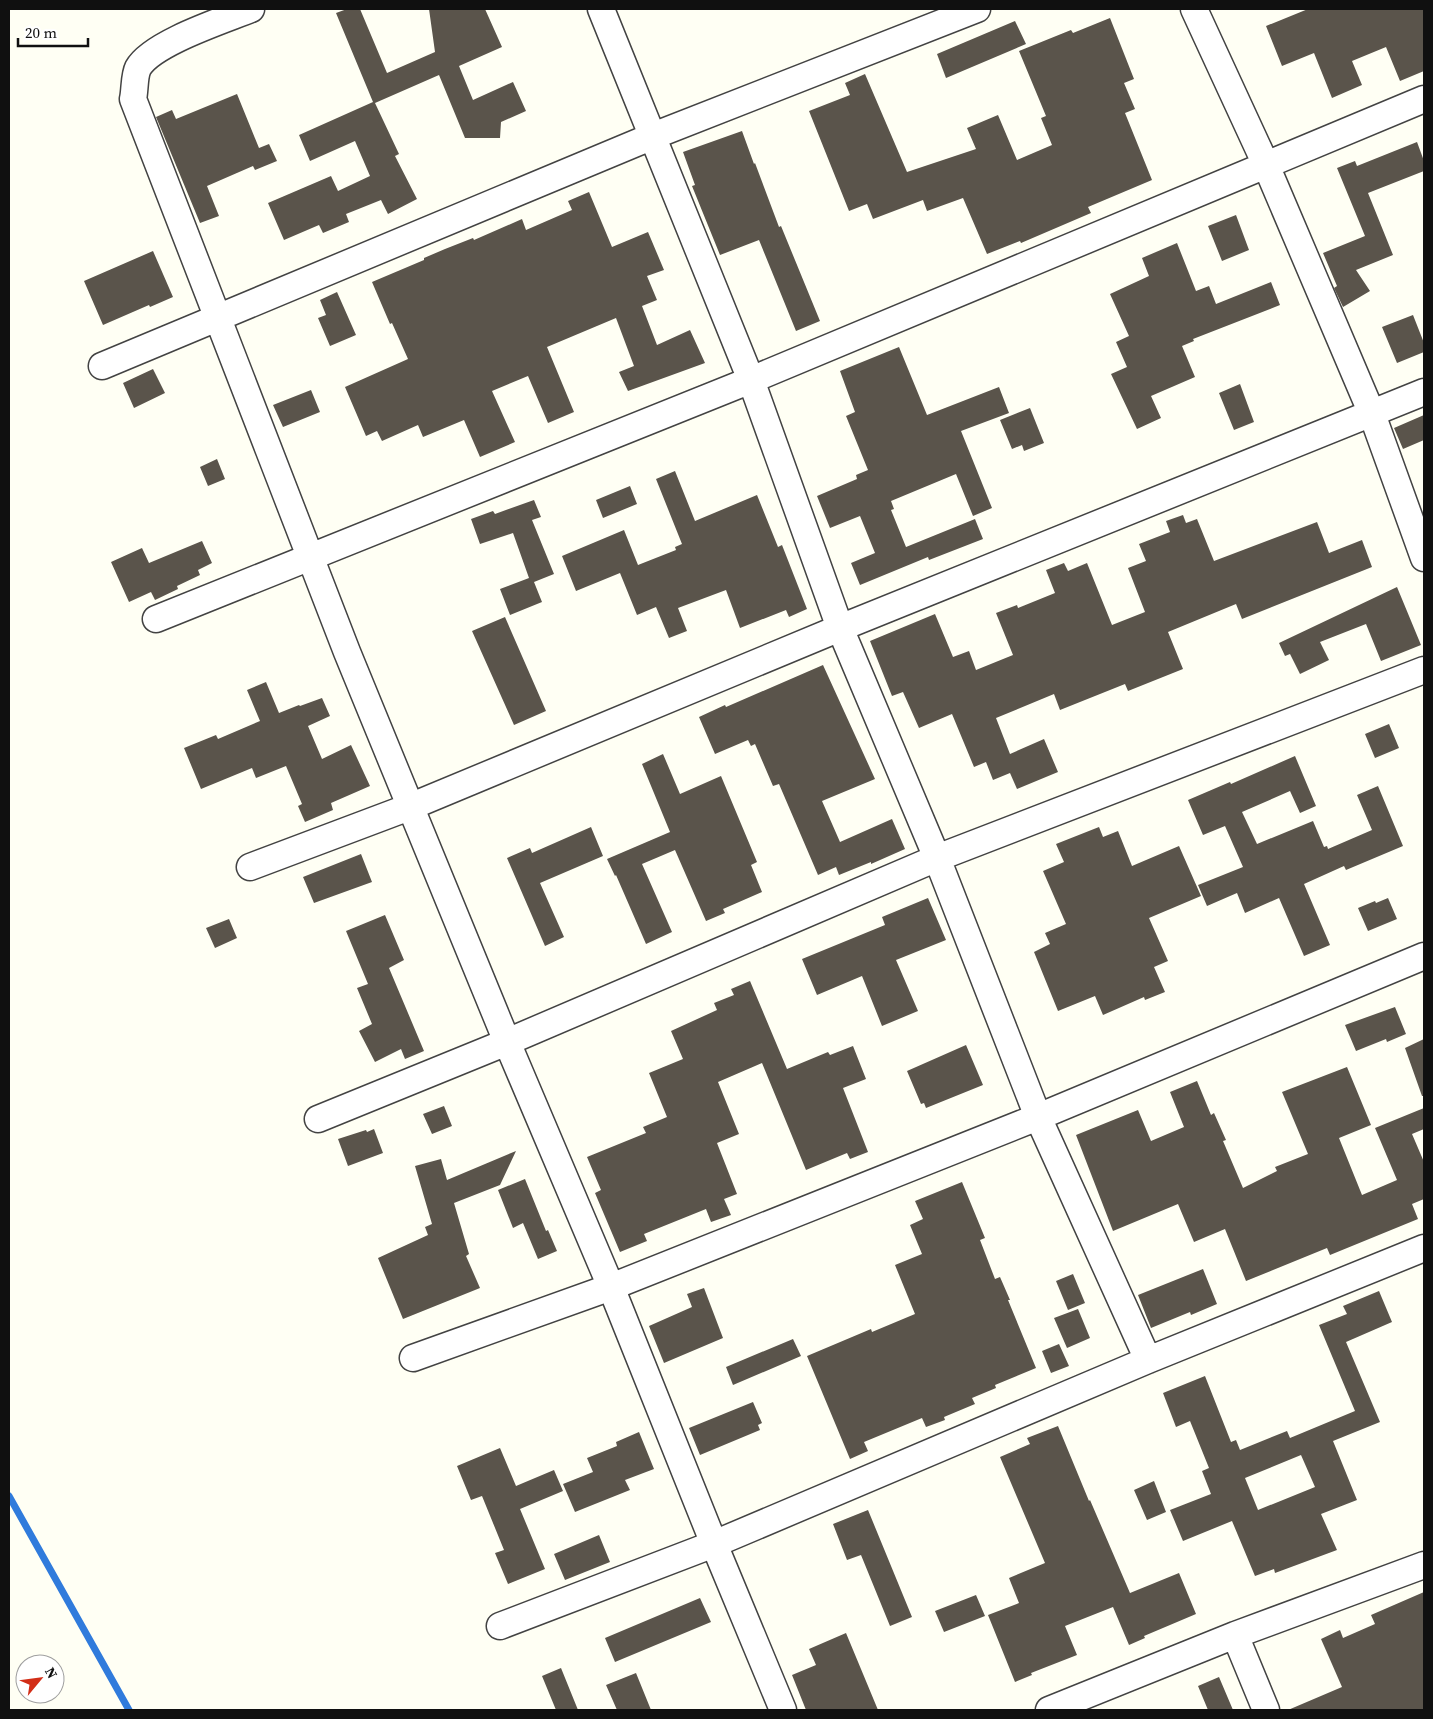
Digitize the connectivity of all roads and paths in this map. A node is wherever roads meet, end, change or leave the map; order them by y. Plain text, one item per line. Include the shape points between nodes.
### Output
1 (251, 9) edge
2 (601, 9) edge
3 (977, 9) edge
4 (1194, 9) edge
5 (1424, 99) edge
6 (653, 136) junction
7 (1266, 165) junction
8 (218, 318) junction
9 (102, 366) dead end
10 (751, 380) junction
11 (1424, 392) edge
12 (1372, 414) junction
13 (311, 556) junction
14 (1424, 558) edge
15 (156, 619) dead end
16 (840, 628) junction
17 (1424, 670) edge
18 (412, 806) junction
19 (937, 858) junction
20 (250, 867) dead end
21 (1424, 956) edge
22 (507, 1042) junction
23 (1038, 1117) junction
24 (318, 1119) dead end
25 (1424, 1249) edge
26 (611, 1287) junction
27 (413, 1358) dead end
28 (1148, 1360) junction
29 (714, 1544) junction
30 (1424, 1565) edge
31 (500, 1626) dead end
32 (1235, 1635) junction
33 (783, 1710) edge
34 (1049, 1710) edge
35 (1266, 1710) edge

1 - 8 street via 161,47 138,69 134,99
2 - 6 street
3 - 6 street
4 - 7 street
5 - 7 street
6 - 8 street
6 - 10 street
7 - 10 street
7 - 12 street
8 - 9 street
8 - 13 street
10 - 13 street
10 - 16 street
11 - 12 street
12 - 14 street
12 - 16 street
13 - 15 street
13 - 18 street via 347,652
16 - 18 street
16 - 19 street
17 - 19 street
18 - 20 street
18 - 22 street
19 - 22 street
19 - 23 street
21 - 23 street
22 - 24 street
22 - 26 street
23 - 26 street
23 - 28 street
25 - 28 street
26 - 27 street
26 - 29 street
28 - 29 street
29 - 31 street
29 - 33 street
30 - 32 street
32 - 34 street
32 - 35 street

